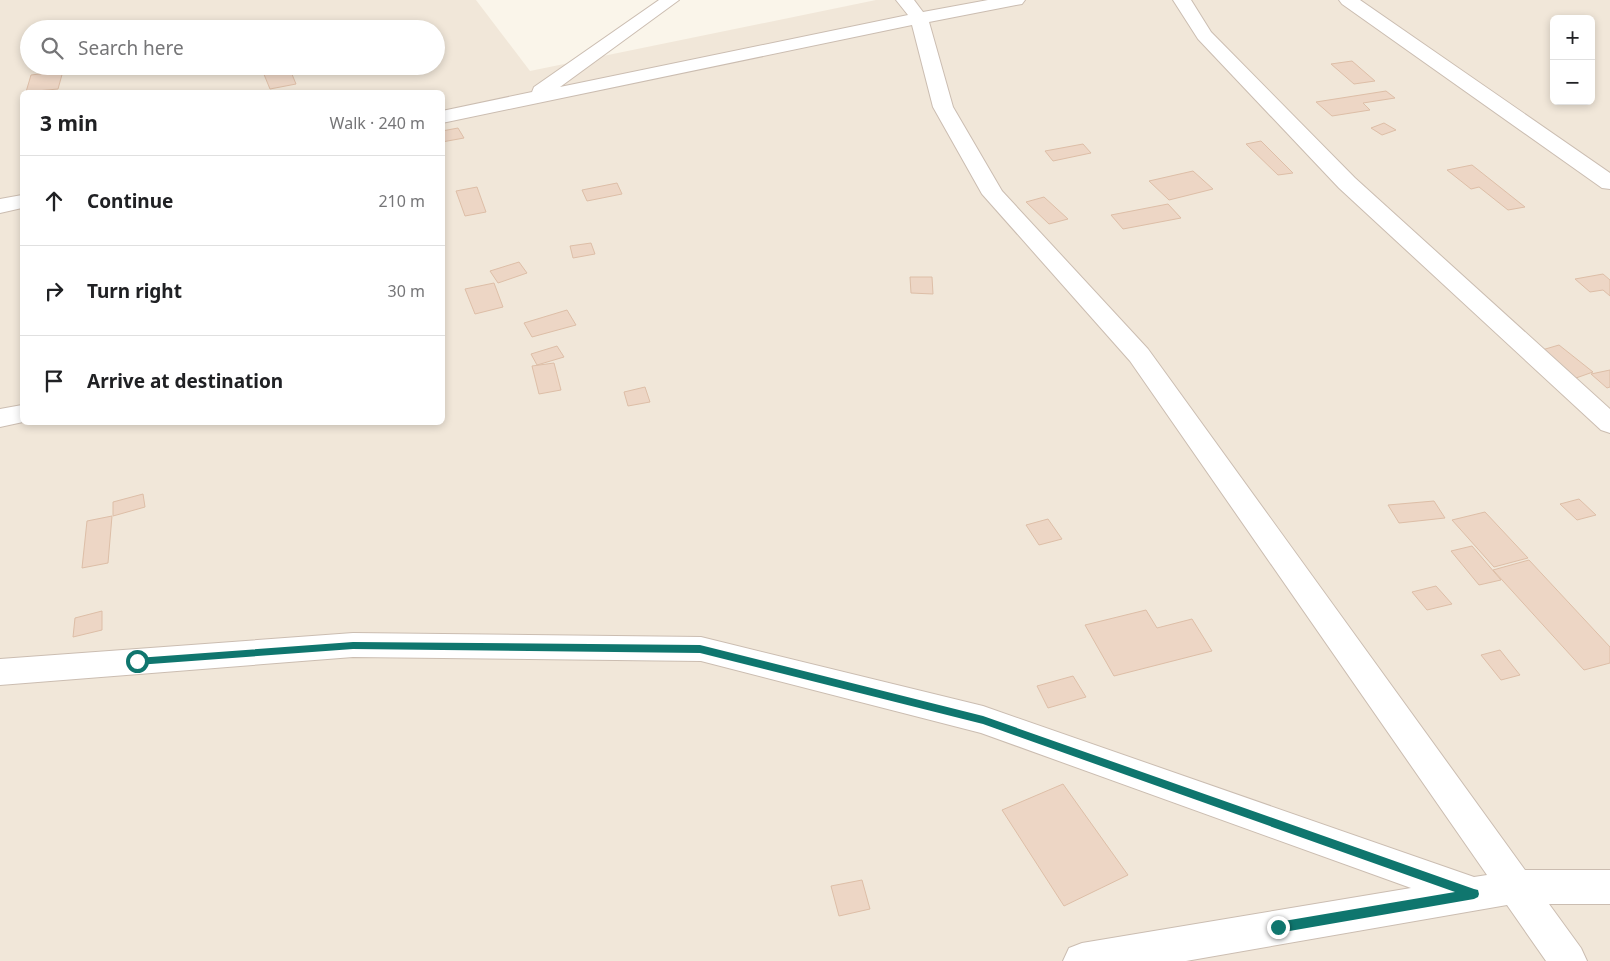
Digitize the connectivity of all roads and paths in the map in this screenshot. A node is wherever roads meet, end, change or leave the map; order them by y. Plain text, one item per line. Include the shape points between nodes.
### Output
1 (670, 0) edge
2 (1016, 0) edge
3 (1182, 0) edge
4 (1348, 0) edge
5 (912, 9) edge
6 (533, 97) junction
7 (445, 116) edge
8 (1610, 183) edge
9 (20, 202) edge
10 (0, 206) edge
11 (20, 414) edge
12 (0, 418) edge
13 (1610, 424) edge
14 (0, 672) edge
15 (1516, 887) junction
16 (1610, 887) edge
17 (1474, 894) junction
18 (1082, 961) edge
19 (1568, 961) edge

1 - 6 street
2 - 5 street
3 - 13 street via 1204,35 1347,183
4 - 8 street
5 - 6 street
5 - 15 street via 943,107 993,194 1139,355
6 - 7 street
9 - 10 street
11 - 12 street
14 - 17 street via 353,645 700,649 983,720
15 - 16 street
15 - 17 street
15 - 19 street
17 - 18 street

